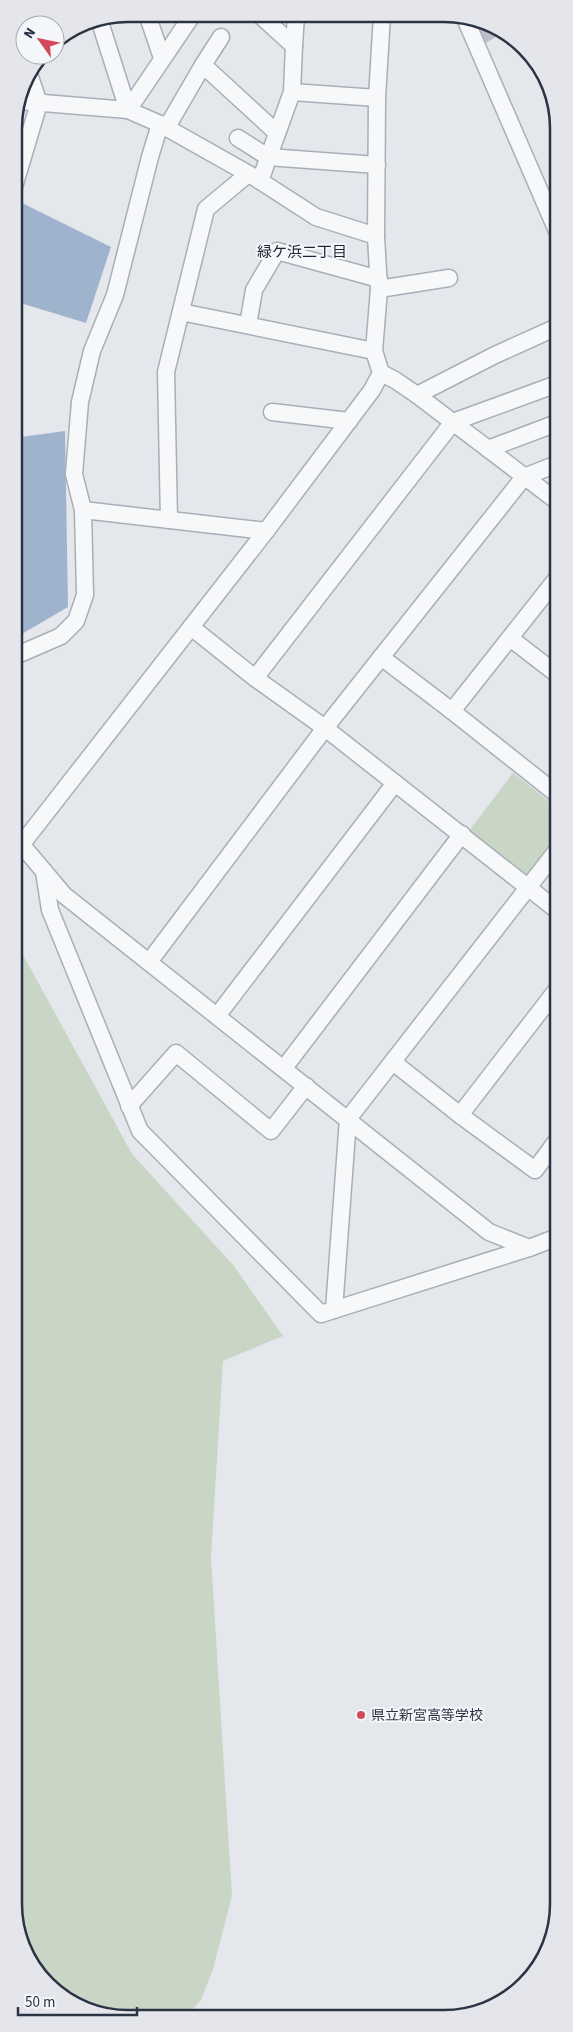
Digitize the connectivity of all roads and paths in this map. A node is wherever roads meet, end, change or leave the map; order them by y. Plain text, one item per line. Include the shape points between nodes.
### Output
1 (296, 22) edge
2 (382, 22) edge
3 (151, 23) edge
4 (187, 23) edge
5 (268, 23) edge
6 (468, 25) edge
7 (101, 26) edge
8 (220, 37) dead end
9 (294, 46) junction
10 (162, 58) junction
11 (203, 64) junction
12 (32, 84) edge
13 (292, 92) junction
14 (377, 98) junction
15 (26, 102) edge
16 (39, 103) junction
17 (128, 110) junction
18 (163, 126) junction
19 (277, 134) junction
20 (238, 138) dead end
21 (23, 157) edge
22 (268, 157) junction
23 (377, 165) junction
24 (254, 177) junction
25 (550, 214) edge
26 (376, 236) junction
27 (449, 278) dead end
28 (379, 284) junction
29 (181, 312) junction
30 (248, 325) junction
31 (550, 330) edge
32 (374, 351) junction
33 (381, 374) junction
34 (550, 387) edge
35 (417, 395) junction
36 (272, 412) dead end
37 (349, 421) junction
38 (453, 422) junction
39 (550, 426) edge
40 (488, 448) junction
41 (550, 467) edge
42 (524, 477) junction
43 (550, 496) edge
44 (82, 510) junction
45 (169, 520) junction
46 (266, 531) junction
47 (550, 587) edge
48 (191, 627) junction
49 (510, 638) junction
50 (23, 652) edge
51 (381, 657) junction
52 (550, 669) edge
53 (255, 678) junction
54 (452, 711) junction
55 (326, 728) junction
56 (395, 783) junction
57 (550, 789) edge
58 (462, 834) junction
59 (23, 835) edge
60 (23, 846) edge
61 (550, 859) edge
62 (44, 872) junction
63 (528, 887) junction
64 (550, 905) edge
65 (149, 962) junction
66 (550, 998) edge
67 (218, 1016) junction
68 (393, 1062) junction
69 (284, 1068) junction
70 (306, 1086) junction
71 (129, 1106) junction
72 (460, 1115) junction
73 (348, 1119) junction
74 (550, 1150) edge
75 (550, 1241) edge
76 (529, 1248) junction
77 (334, 1310) junction

1 - 9 street
2 - 14 street
3 - 10 street
4 - 10 street
5 - 9 street
6 - 25 street
7 - 17 street
8 - 11 street
9 - 13 street
10 - 17 street
11 - 18 street
11 - 19 street
12 - 16 street
13 - 14 street
13 - 19 street
14 - 23 street
15 - 16 street
16 - 17 street
16 - 21 street
17 - 18 street
18 - 24 street
18 - 44 street via 150,157 115,295 92,351 80,402 74,474
19 - 22 street
20 - 22 street
22 - 23 street
22 - 24 street
23 - 26 street
24 - 26 street via 316,217
24 - 29 street via 206,210
26 - 28 street
27 - 28 street
28 - 30 street via 277,250 254,290
28 - 32 street
29 - 30 street
29 - 45 street via 166,372
30 - 32 street
31 - 35 street
32 - 33 street
33 - 35 street
33 - 37 street
34 - 38 street
35 - 38 street
36 - 37 street
37 - 46 street
38 - 40 street
38 - 53 street
39 - 40 street
40 - 42 street
41 - 42 street
42 - 43 street
42 - 51 street
44 - 45 street
44 - 50 street via 85,595 76,620 61,636
45 - 46 street
46 - 48 street
47 - 49 street
48 - 53 street
48 - 59 street
49 - 52 street
49 - 54 street
51 - 54 street
51 - 55 street
53 - 55 street
54 - 57 street
55 - 56 street
55 - 65 street
56 - 58 street
56 - 67 street
58 - 63 street
58 - 69 street
60 - 62 street
61 - 63 street
62 - 65 street via 64,894
62 - 71 street via 50,910
63 - 64 street
63 - 68 street
65 - 67 street
66 - 72 street
67 - 69 street
68 - 72 street
68 - 73 street
69 - 70 street
70 - 71 street via 271,1131 176,1053
70 - 73 street
71 - 77 street via 140,1131 321,1314
72 - 74 street via 535,1170
73 - 76 street via 488,1232
73 - 77 street
75 - 76 street
76 - 77 street

